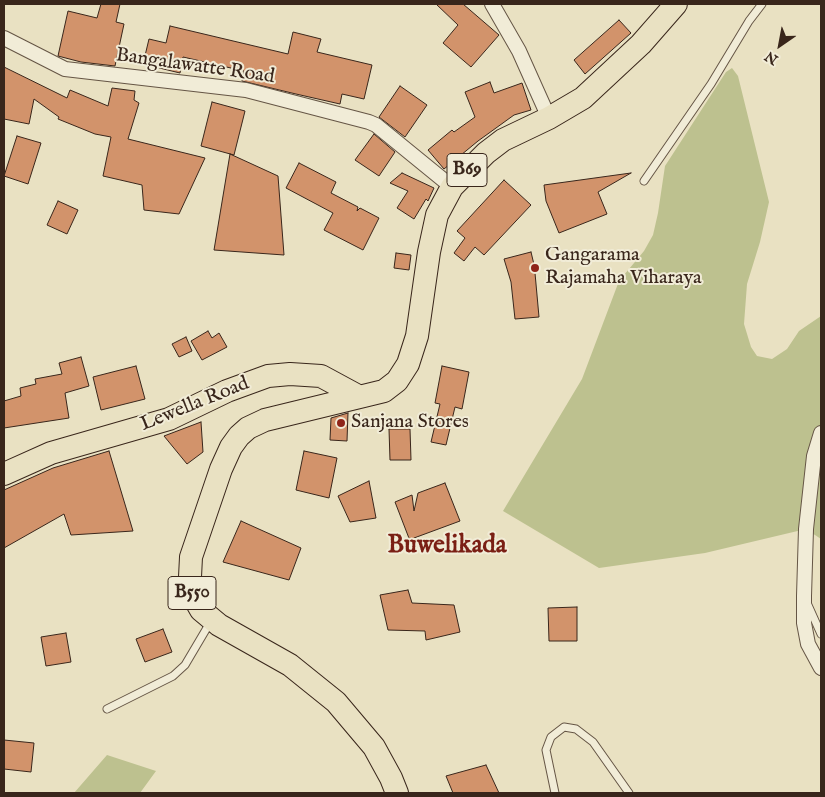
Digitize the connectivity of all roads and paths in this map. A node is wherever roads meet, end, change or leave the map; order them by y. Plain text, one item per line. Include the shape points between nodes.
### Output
1 (492, 4) edge
2 (676, 4) edge
3 (762, 4) edge
4 (4, 38) edge
5 (548, 118) junction
6 (644, 181) dead end
7 (452, 187) junction
8 (358, 396) junction
9 (821, 433) edge
10 (4, 474) edge
11 (804, 596) junction
12 (212, 619) junction
13 (821, 634) edge
14 (821, 668) edge
15 (107, 709) dead end
16 (397, 786) edge
17 (555, 793) edge
18 (629, 793) edge

1 - 5 street via 519,51
2 - 5 main road, B69 via 641,44 583,98
3 - 6 lane
4 - 7 street, Bangalawatte Road via 65,69 246,90 369,122
5 - 7 main road, B69 via 503,140
7 - 8 main road, B69 via 437,215 433,231 417,336 408,364 391,387
8 - 10 main road, Lewella Road via 321,376 268,376 226,391 169,420 51,453
8 - 12 main road, B550 via 265,420 248,428 231,447 191,557 193,596 201,610
9 - 11 street via 814,456 806,528
11 - 13 lane
11 - 14 street via 808,644
12 - 15 lane via 185,665 173,676
12 - 16 main road, B550 via 290,665 336,702 374,747
17 - 18 lane via 546,750 551,737 564,727 576,728 593,742

